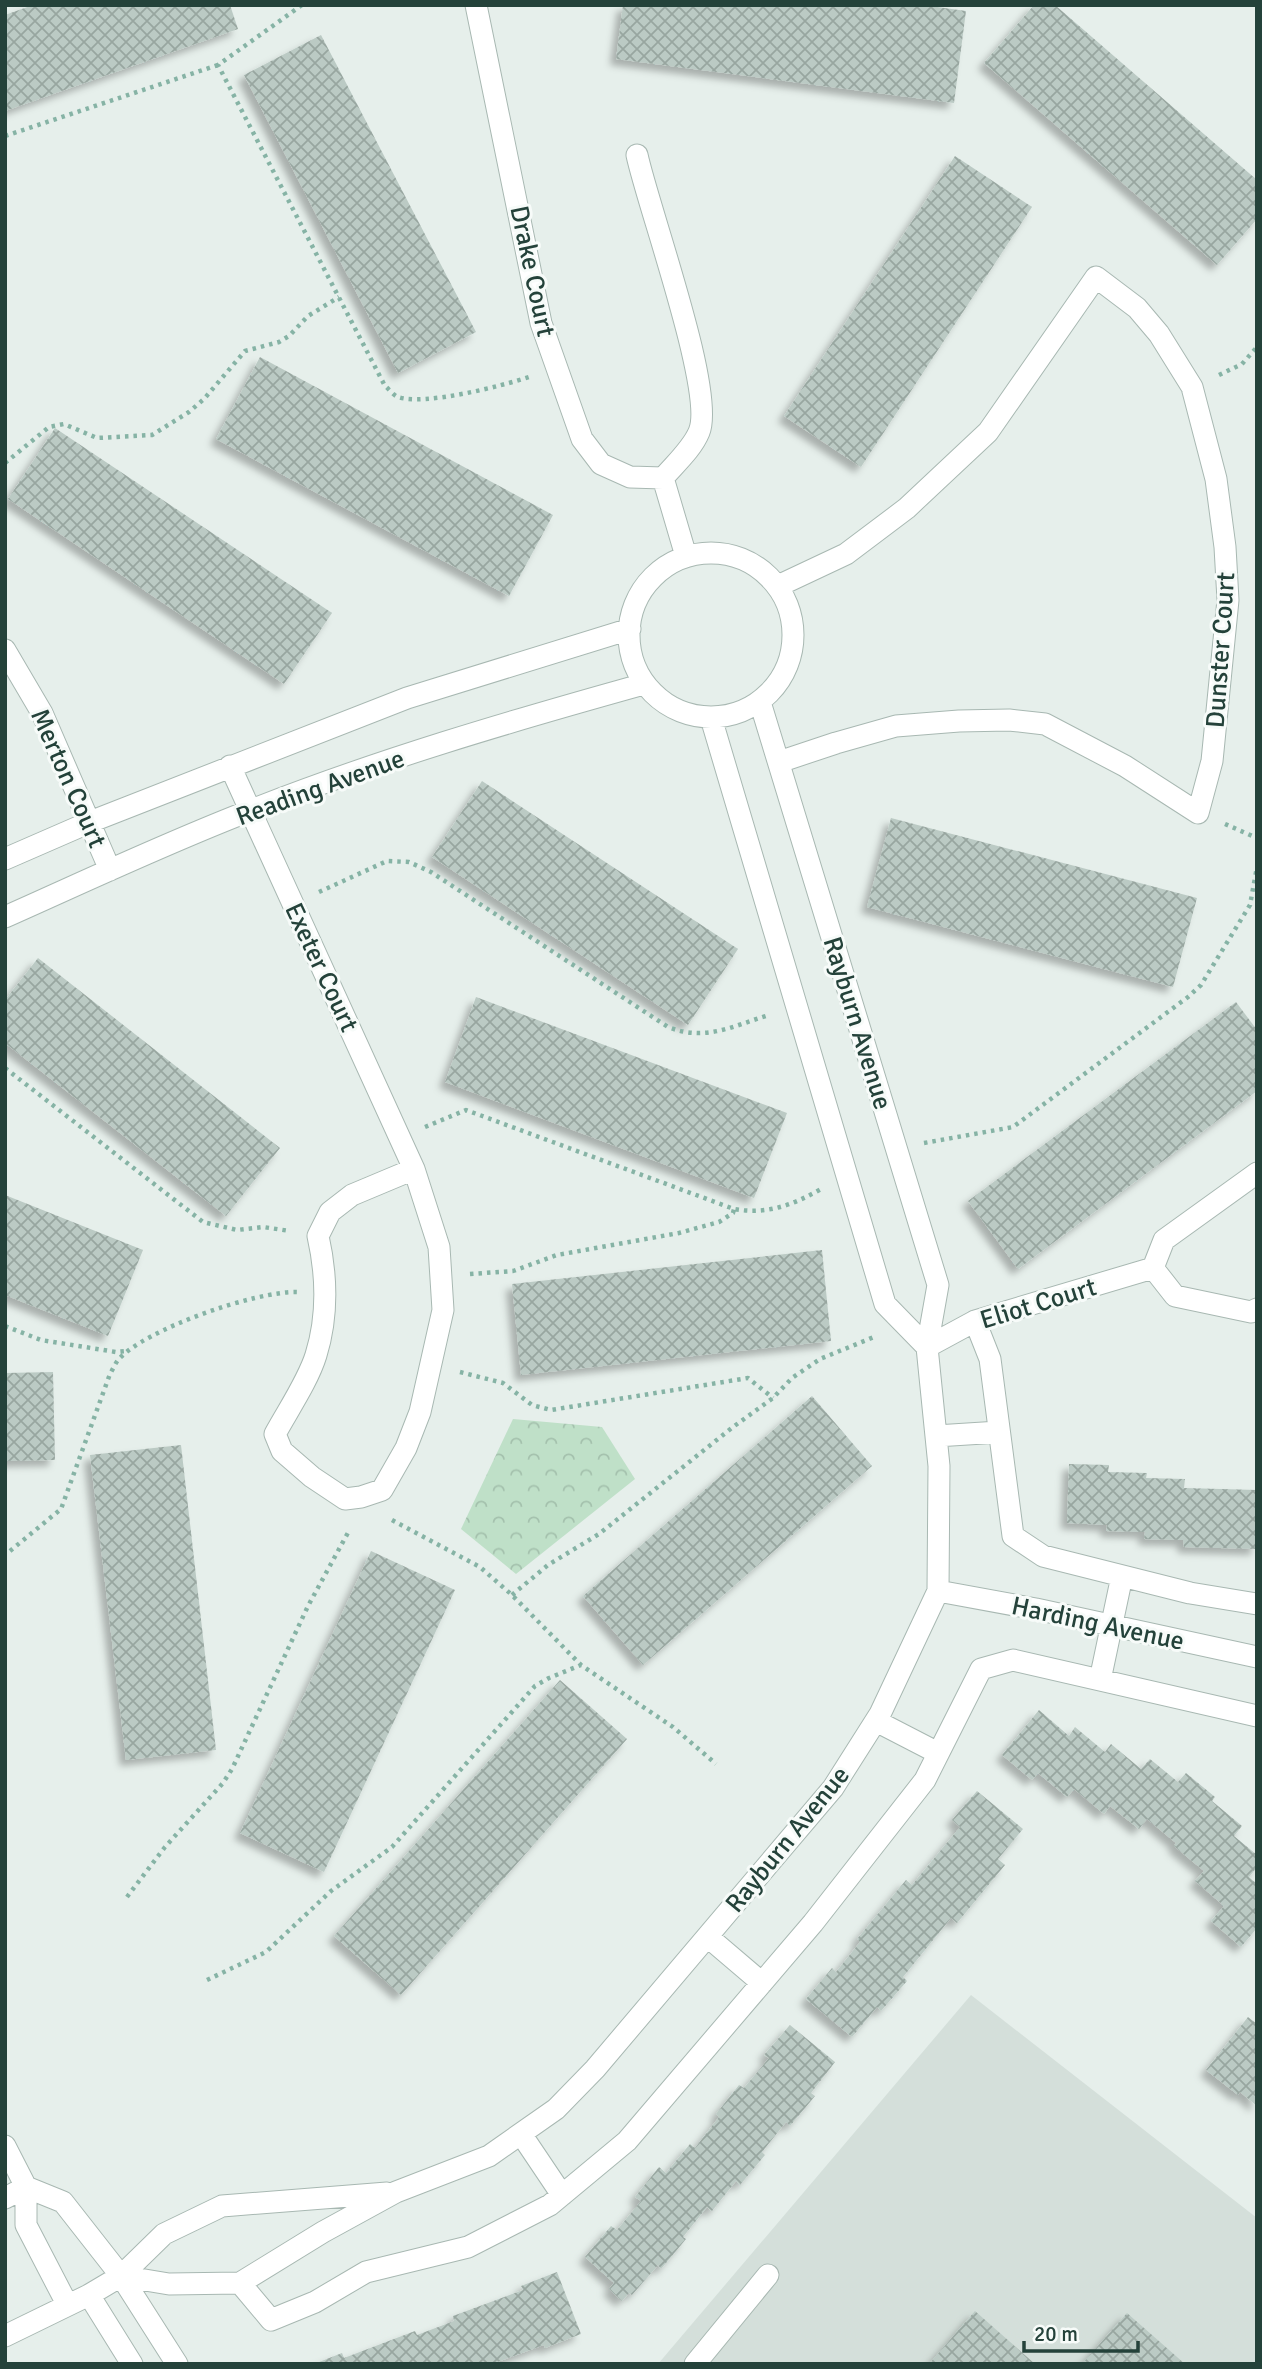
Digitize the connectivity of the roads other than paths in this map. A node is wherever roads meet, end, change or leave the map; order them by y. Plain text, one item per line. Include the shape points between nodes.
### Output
1 (476, 5) edge
2 (637, 155) dead end
3 (663, 478) junction
4 (686, 556) junction
5 (778, 586) junction
6 (629, 629) junction
7 (5, 650) edge
8 (644, 684) junction
9 (760, 702) junction
10 (711, 718) junction
11 (779, 762) junction
12 (230, 766) junction
13 (249, 810) junction
14 (90, 822) junction
15 (5, 859) edge
16 (110, 870) junction
17 (5, 917) edge
18 (415, 1169) junction
19 (1257, 1173) edge
20 (1153, 1268) junction
21 (1257, 1308) edge
22 (975, 1321) junction
23 (928, 1347) junction
24 (999, 1432) junction
25 (936, 1436) junction
26 (1122, 1576) junction
27 (938, 1591) junction
28 (1257, 1604) edge
29 (1111, 1625) junction
30 (1257, 1657) edge
31 (1100, 1680) junction
32 (1257, 1716) edge
33 (876, 1721) junction
34 (938, 1753) junction
35 (708, 1937) junction
36 (762, 1983) junction
37 (521, 2134) junction
38 (5, 2146) edge
39 (26, 2187) junction
40 (396, 2192) junction
41 (562, 2195) junction
42 (5, 2198) edge
43 (768, 2275) dead end
44 (121, 2276) junction
45 (240, 2283) junction
46 (89, 2295) junction
47 (67, 2304) junction
48 (5, 2336) edge
49 (132, 2364) edge
50 (177, 2364) edge
51 (695, 2364) edge

1 - 3 street, Drake Court via 541,323 582,439 601,464 630,477
2 - 3 street via 702,397 700,431
3 - 4 street
4 - 5 street via 712,552 737,556 760,568
4 - 6 street via 663,568 644,586
5 - 9 street via 790,609 794,634 790,660 778,683
5 - 11 street, Dunster Court via 846,554 907,508 988,432 1096,277 1137,308 1192,387 1216,479 1228,600 1212,761 1198,813 1125,766 1045,724 1009,720 896,726
6 - 8 street via 633,661
6 - 12 street, Reading Avenue via 407,698
7 - 14 street, Merton Court via 42,712
8 - 10 street via 663,702 686,714
8 - 13 street, Reading Avenue via 473,732
9 - 10 street
9 - 11 street, Rayburn Avenue
10 - 23 street, Rayburn Avenue via 885,1304
11 - 23 street, Rayburn Avenue via 938,1285
12 - 13 street, Exeter Court
12 - 14 street, Reading Avenue
13 - 16 street, Reading Avenue
13 - 18 street, Exeter Court
14 - 15 street, Reading Avenue
14 - 16 street, Merton Court
16 - 17 street, Reading Avenue
18 - 18 street, Exeter Court via 439,1247 443,1310 420,1412 406,1448 382,1490 345,1499 282,1451 275,1434 316,1356 326,1301 318,1236 330,1212 352,1195
19 - 20 street via 1164,1240
20 - 21 street via 1175,1296 1239,1311
20 - 22 street, Eliot Court
22 - 23 street, Eliot Court
22 - 24 street via 990,1359
23 - 25 street, Rayburn Avenue
24 - 25 street
24 - 26 street via 1013,1536 1043,1556
25 - 27 street, Rayburn Avenue
26 - 28 street
26 - 29 street
27 - 29 street, Harding Avenue
27 - 33 street, Rayburn Avenue
29 - 30 street, Harding Avenue
29 - 31 street
31 - 32 street
31 - 34 street via 1013,1660 981,1669
33 - 34 street
33 - 35 street, Rayburn Avenue via 834,1788
34 - 36 street via 925,1780
35 - 36 street
35 - 37 street, Rayburn Avenue via 595,2069 556,2109
36 - 41 street via 627,2141
37 - 40 street, Rayburn Avenue via 489,2156
37 - 41 street
38 - 39 street
39 - 42 street
39 - 44 street via 63,2202
39 - 47 street via 26,2225
40 - 44 street, Rayburn Avenue via 222,2206 164,2234
40 - 45 street, Rayburn Avenue
41 - 45 street via 468,2247 366,2272 315,2302 271,2320
43 - 51 street
44 - 45 street via 169,2284
44 - 46 street, Rayburn Avenue
44 - 50 street
46 - 47 street, Rayburn Avenue
46 - 49 street
47 - 48 street, Rayburn Avenue

